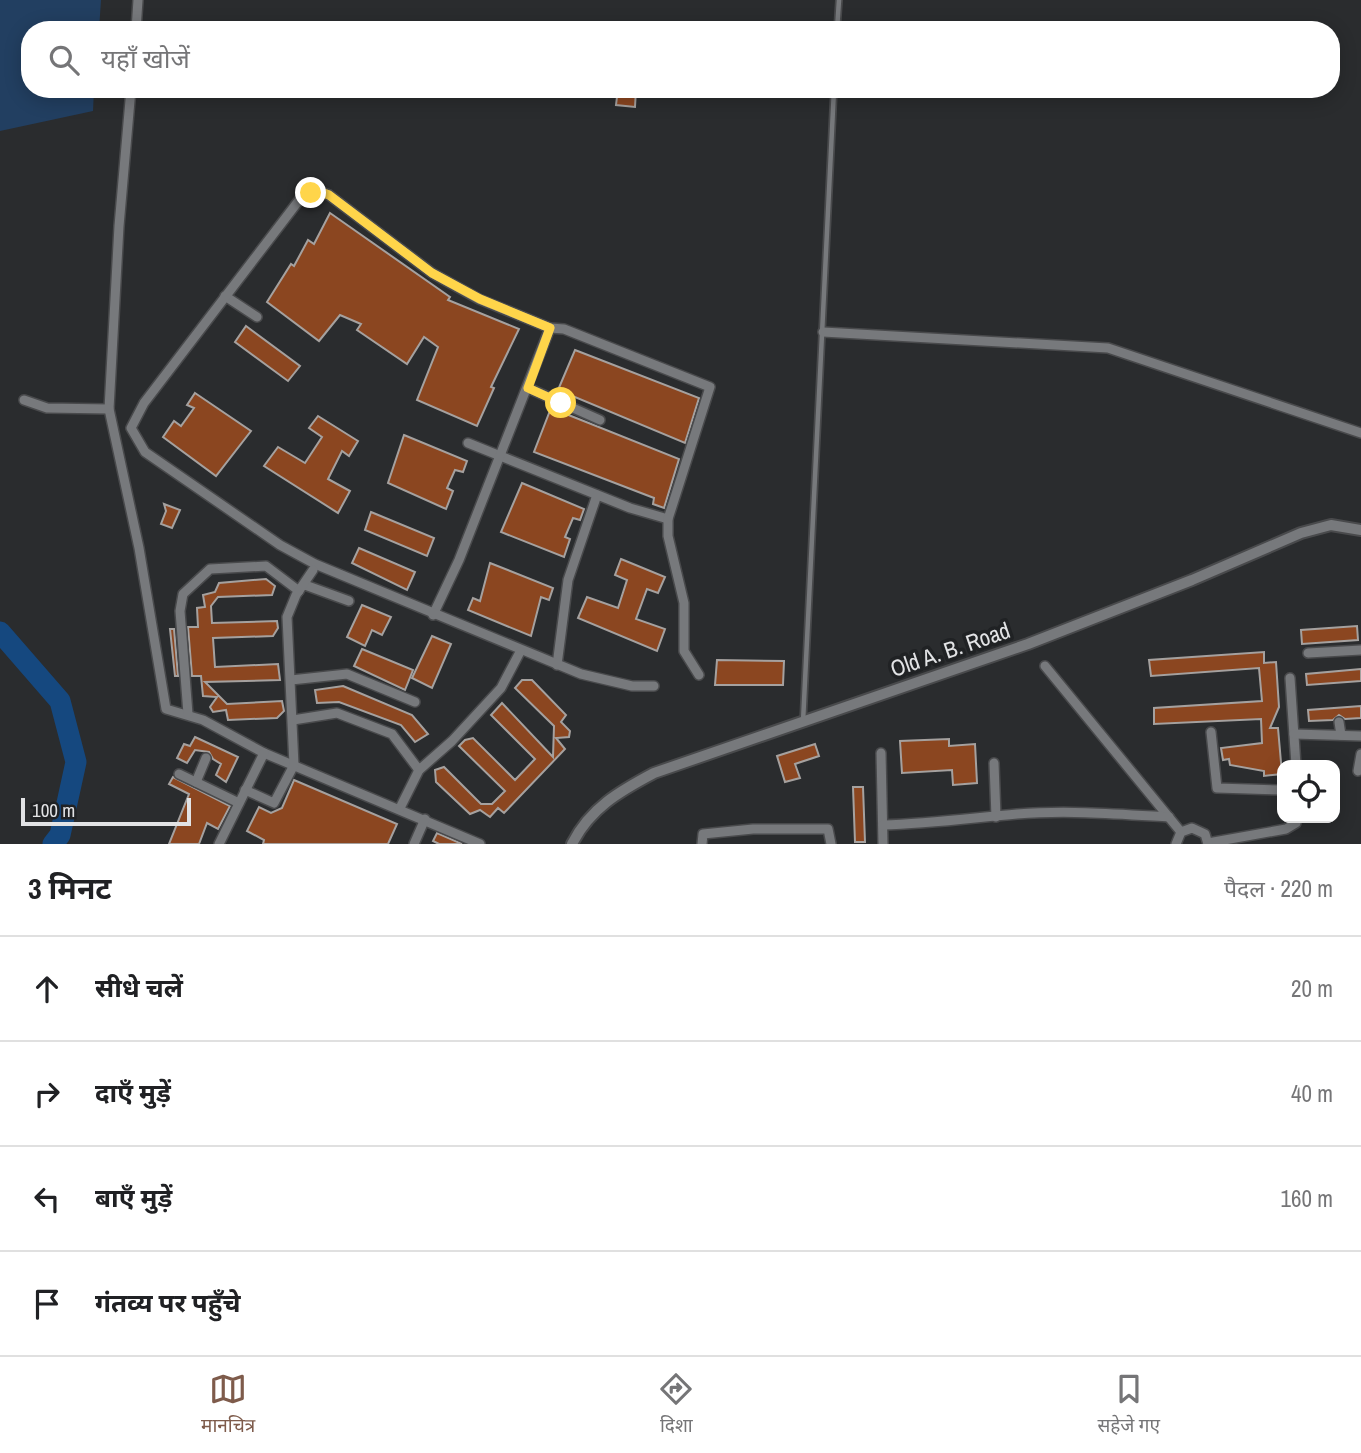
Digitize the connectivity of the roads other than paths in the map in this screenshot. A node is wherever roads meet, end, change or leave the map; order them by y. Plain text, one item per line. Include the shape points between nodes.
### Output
1 (138, 0) edge
2 (839, 0) edge
3 (137, 21) edge
4 (838, 21) edge
5 (130, 98) edge
6 (834, 98) edge
7 (225, 296) junction
8 (257, 317) dead end
9 (550, 328) junction
10 (823, 332) junction
11 (528, 388) junction
12 (24, 400) dead end
13 (109, 409) junction
14 (600, 420) dead end
15 (1361, 433) edge
16 (468, 443) dead end
17 (499, 457) junction
18 (597, 495) junction
19 (668, 519) junction
20 (1361, 530) edge
21 (313, 570) dead end
22 (302, 588) junction
23 (349, 601) dead end
24 (433, 615) junction
25 (1361, 650) edge
26 (520, 652) junction
27 (1308, 653) dead end
28 (557, 665) junction
29 (1045, 666) dead end
30 (699, 675) dead end
31 (1290, 678) dead end
32 (291, 680) junction
33 (654, 687) dead end
34 (415, 702) dead end
35 (188, 714) junction
36 (293, 720) junction
37 (1339, 722) dead end
38 (803, 723) junction
39 (1211, 732) dead end
40 (1294, 734) junction
41 (1340, 735) junction
42 (1361, 736) edge
43 (264, 753) junction
44 (881, 753) dead end
45 (1361, 754) edge
46 (206, 758) dead end
47 (1296, 760) edge
48 (994, 763) dead end
49 (294, 765) junction
50 (419, 770) junction
51 (1358, 771) dead end
52 (178, 774) dead end
53 (196, 782) junction
54 (245, 790) junction
55 (1277, 790) edge
56 (239, 803) junction
57 (400, 808) junction
58 (996, 817) junction
59 (1169, 817) junction
60 (425, 819) junction
61 (1296, 823) edge
62 (883, 825) junction
63 (1181, 832) junction
64 (1208, 843) edge
65 (219, 844) edge
66 (414, 844) edge
67 (480, 844) edge
68 (572, 844) edge
69 (702, 844) edge
70 (831, 844) edge
71 (883, 844) edge
72 (1176, 844) edge

1 - 3 street
2 - 4 lane
5 - 13 street
6 - 10 lane
7 - 8 street
7 - 9 street via 300,200 318,191 432,273
7 - 24 street via 134,419 131,428 140,445 193,488 280,545 356,584
9 - 11 street
9 - 19 street via 564,329 710,387
10 - 15 street via 1108,348
10 - 38 lane
11 - 14 street
11 - 17 street
12 - 13 street via 47,408
13 - 35 street via 139,548 162,698 166,709
16 - 17 street
17 - 18 street
17 - 24 street
18 - 19 street
18 - 28 street via 568,580
19 - 30 street via 684,603 684,651
20 - 38 street, Old A. B. Road via 1331,525 1301,533 1040,639
21 - 22 street
22 - 23 street
22 - 32 street via 287,617
22 - 35 street via 266,566 210,569 183,594 180,611
24 - 26 street
25 - 27 street
26 - 28 street
26 - 50 street via 501,688
28 - 33 street
29 - 59 street
31 - 40 street
32 - 34 street via 347,674
32 - 36 street
35 - 43 street
36 - 49 street
36 - 50 street via 337,713 392,734
37 - 41 street
38 - 68 street, Old A. B. Road via 654,773 609,797 580,827
39 - 55 street via 1217,788
40 - 41 street
40 - 47 street
41 - 42 street
43 - 49 street
43 - 54 street
44 - 62 street
45 - 51 street
46 - 53 street
48 - 58 street
49 - 54 street via 274,803
49 - 57 street
50 - 57 street
52 - 53 street
53 - 56 street
54 - 56 street
56 - 65 street
57 - 60 street
58 - 59 street via 1065,812
58 - 62 street
59 - 63 street
60 - 66 street
60 - 67 street
61 - 64 street via 1286,830
62 - 71 street
63 - 64 street via 1192,828 1205,834
63 - 72 street
69 - 70 street via 704,834 753,829 828,829

